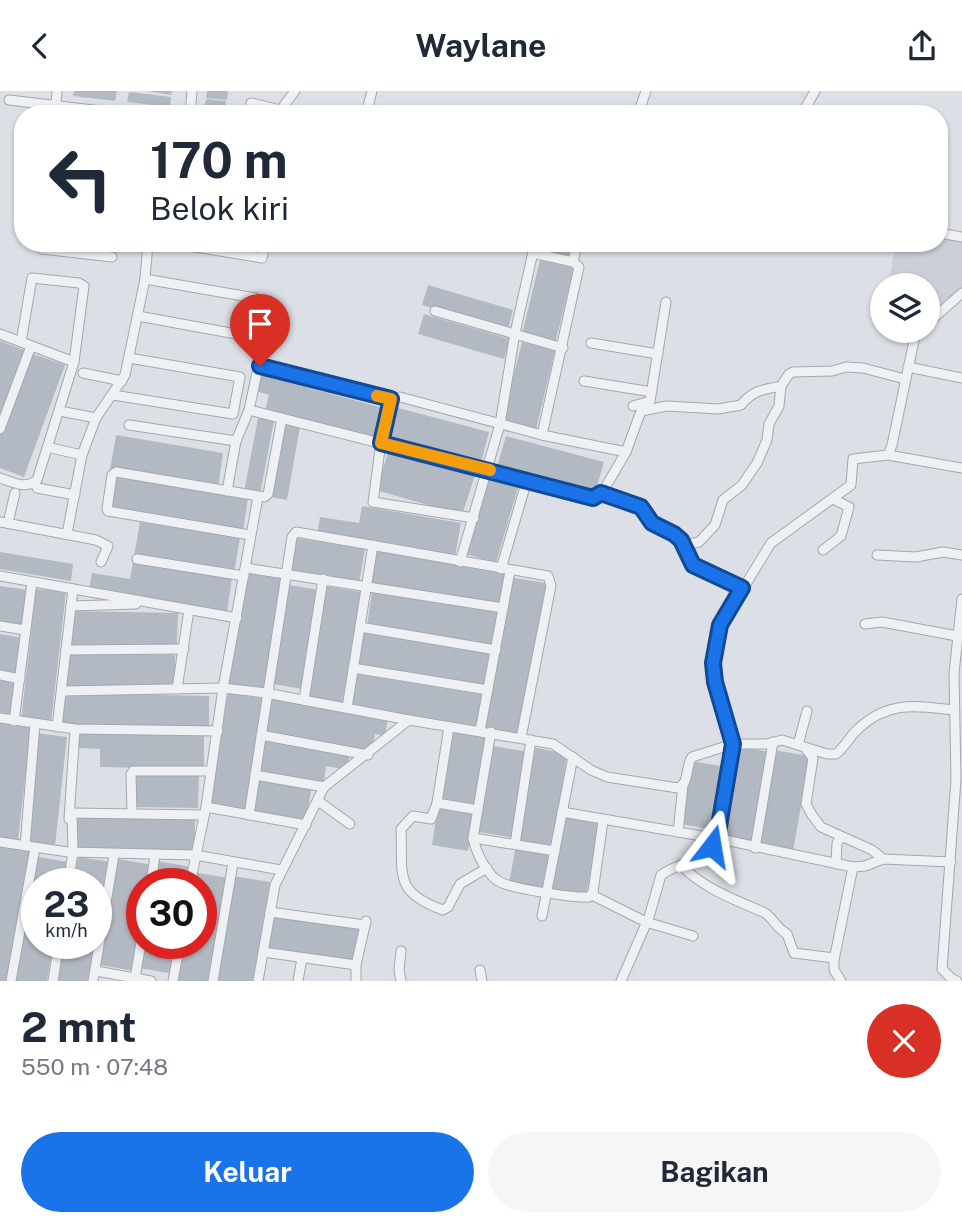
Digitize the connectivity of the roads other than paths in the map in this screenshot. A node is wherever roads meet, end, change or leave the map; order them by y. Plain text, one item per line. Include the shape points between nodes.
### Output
1 (295, 91) edge
2 (9, 100) dead end
3 (251, 103) dead end
4 (35, 105) edge
5 (257, 105) edge
6 (284, 105) edge
7 (68, 252) edge
8 (147, 252) edge
9 (226, 252) edge
10 (263, 252) edge
11 (533, 252) edge
12 (545, 252) edge
13 (576, 252) edge
14 (112, 257) dead end
15 (573, 262) junction
16 (145, 279) junction
17 (962, 293) edge
18 (666, 302) dead end
19 (435, 311) dead end
20 (940, 312) edge
21 (138, 316) junction
22 (515, 333) junction
23 (0, 334) edge
24 (591, 343) dead end
25 (915, 343) edge
26 (26, 344) junction
27 (563, 348) junction
28 (658, 354) junction
29 (129, 358) junction
30 (74, 362) junction
31 (908, 367) junction
32 (83, 373) dead end
33 (962, 377) edge
34 (905, 379) junction
35 (122, 381) junction
36 (584, 381) dead end
37 (781, 386) junction
38 (636, 389) junction
39 (652, 392) junction
40 (113, 395) junction
41 (391, 399) junction
42 (633, 405) junction
43 (249, 409) junction
44 (65, 412) dead end
45 (96, 418) junction
46 (282, 418) junction
47 (500, 424) junction
48 (129, 425) dead end
49 (0, 429) edge
50 (542, 435) junction
51 (631, 435) junction
52 (236, 441) junction
53 (381, 443) junction
54 (51, 448) dead end
55 (626, 452) junction
56 (82, 455) junction
57 (888, 455) junction
58 (962, 468) edge
59 (488, 470) junction
60 (0, 478) edge
61 (527, 480) junction
62 (852, 481) junction
63 (37, 488) dead end
64 (227, 491) junction
65 (15, 493) dead end
66 (601, 493) junction
67 (75, 495) junction
68 (258, 497) junction
69 (833, 499) junction
70 (849, 507) junction
71 (474, 518) junction
72 (4, 522) edge
73 (67, 534) junction
74 (250, 535) junction
75 (373, 545) junction
76 (683, 545) junction
77 (823, 550) dead end
78 (877, 555) dead end
79 (962, 555) edge
80 (137, 559) dead end
81 (101, 562) dead end
82 (460, 562) junction
83 (505, 570) junction
84 (245, 572) junction
85 (288, 574) junction
86 (0, 576) edge
87 (323, 579) junction
88 (32, 582) junction
89 (368, 586) junction
90 (742, 588) junction
91 (73, 589) junction
92 (962, 599) edge
93 (155, 604) junction
94 (71, 607) junction
95 (503, 608) junction
96 (190, 610) junction
97 (237, 618) junction
98 (864, 624) dead end
99 (0, 626) edge
100 (360, 627) junction
101 (25, 630) junction
102 (957, 636) junction
103 (184, 649) junction
104 (66, 650) junction
105 (496, 650) junction
106 (353, 668) junction
107 (0, 675) edge
108 (20, 679) junction
109 (223, 688) junction
110 (177, 689) junction
111 (488, 690) junction
112 (62, 691) junction
113 (266, 692) junction
114 (304, 700) junction
115 (347, 708) junction
116 (954, 710) junction
117 (807, 711) dead end
118 (0, 718) edge
119 (409, 720) junction
120 (14, 721) junction
121 (35, 724) junction
122 (57, 727) junction
123 (449, 727) junction
124 (75, 729) junction
125 (218, 731) junction
126 (480, 731) junction
127 (491, 732) junction
128 (261, 735) junction
129 (526, 739) junction
130 (773, 742) junction
131 (733, 744) junction
132 (798, 745) junction
133 (368, 754) junction
134 (573, 757) junction
135 (211, 771) junction
136 (255, 775) junction
137 (683, 785) junction
138 (324, 787) junction
139 (318, 801) junction
140 (437, 803) junction
141 (478, 810) junction
142 (205, 811) junction
143 (562, 812) junction
144 (132, 813) junction
145 (249, 815) junction
146 (603, 821) junction
147 (350, 824) dead end
148 (306, 825) junction
149 (678, 832) junction
150 (841, 837) junction
151 (473, 838) junction
152 (717, 838) junction
153 (0, 842) edge
154 (515, 844) junction
155 (30, 847) junction
156 (755, 848) junction
157 (555, 851) junction
158 (957, 851) edge
159 (70, 852) junction
160 (114, 855) junction
161 (155, 855) junction
162 (195, 855) junction
163 (883, 859) junction
164 (951, 862) junction
165 (233, 863) junction
166 (836, 864) junction
167 (682, 866) junction
168 (853, 867) junction
169 (69, 868) edge
170 (153, 868) edge
171 (193, 868) edge
172 (487, 868) junction
173 (281, 870) junction
174 (548, 892) junction
175 (592, 895) junction
176 (270, 912) junction
177 (542, 916) dead end
178 (646, 922) junction
179 (693, 936) dead end
180 (401, 951) dead end
181 (262, 952) junction
182 (302, 958) junction
183 (834, 958) junction
184 (56, 959) edge
185 (138, 959) edge
186 (177, 959) edge
187 (356, 965) junction
188 (480, 969) dead end
189 (942, 969) junction
190 (95, 976) edge
191 (135, 978) junction
192 (11, 981) edge
193 (53, 981) edge
194 (151, 981) edge
195 (173, 981) edge
196 (213, 981) edge
197 (258, 981) edge
198 (298, 981) edge
199 (356, 981) edge
200 (401, 981) edge
201 (482, 981) edge
202 (621, 981) edge
203 (841, 981) edge
204 (939, 981) edge
205 (957, 981) edge

1 - 6 street
2 - 4 street
3 - 5 street
7 - 14 street
8 - 16 street
9 - 10 street via 262,258
11 - 22 street
12 - 15 street
13 - 15 street
15 - 27 street via 579,273
16 - 21 street
16 - 21 street via 255,298 247,336
17 - 20 street
18 - 28 street
19 - 22 street
21 - 29 street
22 - 27 street
22 - 47 street
23 - 26 street
24 - 28 street
25 - 31 street
26 - 30 street
26 - 30 street via 32,278 79,283 85,294
26 - 49 street
27 - 50 street
28 - 39 street
29 - 35 street
29 - 40 street via 240,377 233,414
30 - 60 street via 37,480 24,486
31 - 33 street
31 - 34 street
32 - 35 street
34 - 37 street via 846,367 793,372
34 - 57 street
35 - 40 street
36 - 38 street
37 - 51 street via 762,389 741,405 641,411
37 - 76 street via 779,406 757,463 723,501 715,525 699,542
38 - 39 street
38 - 42 street
39 - 42 street via 650,401
40 - 45 street
41 - 43 street via 262,365
41 - 47 street via 400,397
41 - 53 street
42 - 51 street
43 - 46 street
43 - 52 street
44 - 45 street
45 - 56 street
46 - 53 street
46 - 68 street via 268,495
47 - 50 street
47 - 59 street
48 - 52 street
50 - 55 street
51 - 55 street
52 - 64 street
53 - 59 street
53 - 71 street via 373,502
54 - 56 street
55 - 66 street
56 - 67 street
57 - 58 street
57 - 62 street via 853,459
59 - 61 street
59 - 71 street
61 - 66 street via 593,498
61 - 83 street
62 - 69 street
62 - 70 street
63 - 67 street
64 - 68 street
64 - 74 street via 116,472 107,510
65 - 72 street
66 - 76 street via 641,507 652,523 674,534
67 - 73 street
68 - 74 street
69 - 70 street
69 - 90 street via 779,536
70 - 77 street via 841,536
71 - 82 street
72 - 73 street
73 - 81 street via 107,546
74 - 84 street
75 - 82 street
75 - 85 street via 296,532
75 - 89 street
76 - 90 street via 693,565
78 - 79 street
80 - 84 street
82 - 83 street
83 - 95 street
83 - 129 street via 548,576 552,582
84 - 85 street
84 - 97 street
85 - 87 street
85 - 113 street
86 - 88 street
87 - 89 street
87 - 114 street
88 - 91 street
88 - 101 street
89 - 95 street
89 - 100 street
90 - 131 street via 720,625 713,663
91 - 93 street
91 - 94 street
92 - 102 street
93 - 94 street
93 - 96 street
94 - 104 street
95 - 105 street
96 - 97 street
96 - 103 street
97 - 109 street
98 - 102 street via 882,622
99 - 101 street
100 - 105 street
100 - 106 street
101 - 108 street
102 - 116 street
103 - 104 street
103 - 110 street
104 - 112 street
105 - 111 street
106 - 111 street
106 - 115 street
107 - 108 street
108 - 120 street
109 - 110 street
109 - 113 street
109 - 125 street
110 - 112 street
111 - 126 street
112 - 122 street
113 - 114 street
113 - 128 street
114 - 115 street
115 - 119 street
116 - 132 street via 891,708 861,726 836,754
116 - 158 street
117 - 132 street
118 - 120 street
119 - 123 street
119 - 133 street
120 - 121 street
121 - 122 street
121 - 155 street
122 - 124 street
123 - 126 street
123 - 140 street
124 - 125 street
124 - 159 street
125 - 135 street
126 - 127 street
127 - 129 street
127 - 141 street
128 - 133 street
128 - 136 street
129 - 134 street via 553,744
129 - 154 street
130 - 131 street
130 - 132 street
130 - 156 street
131 - 137 street via 692,757
131 - 152 street
132 - 150 street via 813,756 808,810 821,827
133 - 138 street
134 - 137 street via 607,777 665,787
134 - 143 street
135 - 142 street
135 - 144 street via 134,771
136 - 138 street
136 - 145 street
137 - 149 street
138 - 139 street
139 - 147 street
139 - 148 street
140 - 141 street
140 - 172 street via 431,818 413,817 401,829 403,880 408,890 443,910 460,884
141 - 151 street
142 - 144 street
142 - 145 street
142 - 162 street
143 - 146 street
143 - 157 street
144 - 159 street via 72,813
145 - 148 street
146 - 149 street
146 - 175 street
148 - 173 street
149 - 152 street
150 - 163 street
150 - 166 street
151 - 154 street
151 - 172 street
152 - 156 street
152 - 167 street via 710,850
153 - 155 street
154 - 157 street
155 - 159 street
155 - 192 street
156 - 166 street
157 - 174 street
158 - 164 street
159 - 160 street
159 - 169 street
160 - 161 street
160 - 190 street
161 - 162 street
161 - 170 street
162 - 165 street
162 - 171 street
163 - 164 street
163 - 168 street
164 - 189 street
165 - 173 street
165 - 196 street
166 - 168 street
167 - 178 street via 662,875
167 - 183 street via 696,880 766,913 775,927 787,933 794,953
168 - 183 street
172 - 174 street via 502,883
173 - 176 street
174 - 175 street
174 - 177 street
175 - 178 street
176 - 181 street
176 - 187 street via 366,922
178 - 179 street
178 - 202 street
180 - 200 street
181 - 182 street
181 - 197 street
182 - 187 street
182 - 198 street
183 - 203 street
184 - 193 street
185 - 191 street
186 - 195 street
187 - 199 street
188 - 201 street
189 - 204 street
189 - 205 street
190 - 191 street
191 - 194 street

